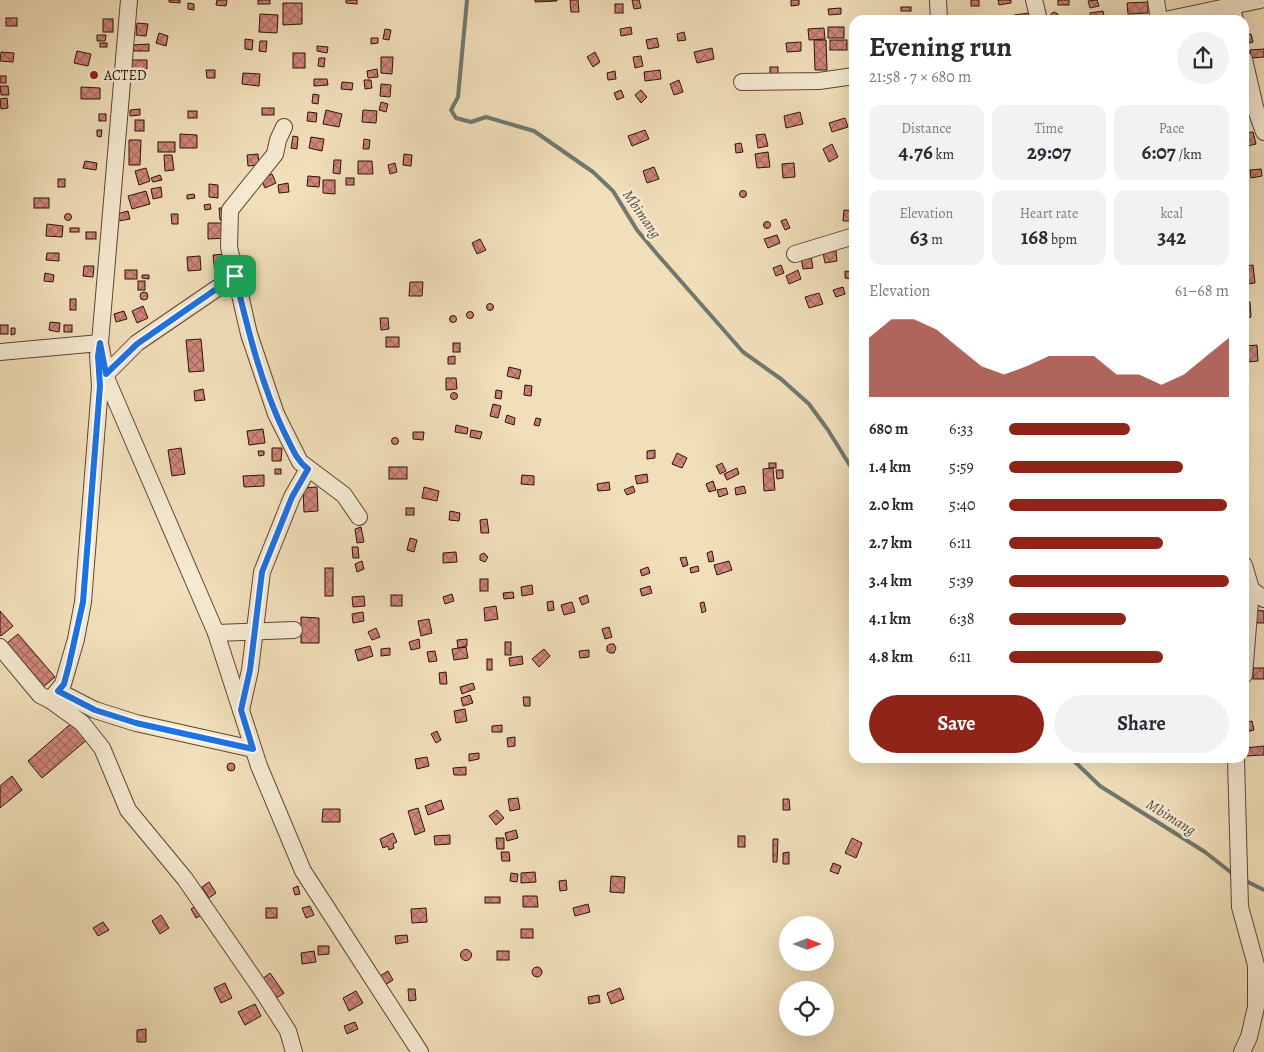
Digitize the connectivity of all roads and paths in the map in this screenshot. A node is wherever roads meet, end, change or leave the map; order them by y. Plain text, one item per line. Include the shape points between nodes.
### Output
1 (128, 0) edge
2 (938, 0) edge
3 (1034, 0) edge
4 (1156, 0) edge
5 (1260, 0) edge
6 (1232, 9) edge
7 (939, 15) edge
8 (1038, 15) edge
9 (1158, 15) edge
10 (1195, 15) edge
11 (849, 77) edge
12 (1249, 81) edge
13 (742, 82) dead end
14 (284, 127) dead end
15 (1264, 132) edge
16 (849, 238) edge
17 (795, 254) dead end
18 (235, 276) junction
19 (100, 343) junction
20 (0, 352) edge
21 (106, 374) junction
22 (308, 469) junction
23 (360, 517) dead end
24 (1249, 575) edge
25 (1258, 594) edge
26 (294, 630) dead end
27 (254, 631) junction
28 (216, 633) junction
29 (0, 647) edge
30 (1249, 647) edge
31 (54, 695) junction
32 (241, 710) junction
33 (253, 749) junction
34 (1236, 763) edge
35 (294, 1052) edge
36 (420, 1052) edge
37 (1242, 1052) edge

1 - 19 street
2 - 7 street
3 - 8 street
4 - 9 street
5 - 6 street
6 - 10 street
11 - 13 street via 819,81
12 - 15 street
14 - 18 street via 275,154 230,210 229,247
16 - 17 street
18 - 21 street via 137,344
18 - 22 street via 249,334 276,414 300,462
19 - 20 street
19 - 21 street
19 - 31 street via 100,386 83,602 64,684
21 - 28 street
22 - 23 street via 344,495
22 - 27 street via 292,497 262,572
24 - 25 street
25 - 30 street
26 - 27 street
27 - 28 street
27 - 32 street
28 - 32 street
29 - 31 street via 40,695
31 - 33 street via 136,723
31 - 35 street via 102,748 128,810 185,879 266,995 288,1032
32 - 33 street
33 - 36 street via 303,871
34 - 37 street via 1240,907 1256,965 1256,1007

